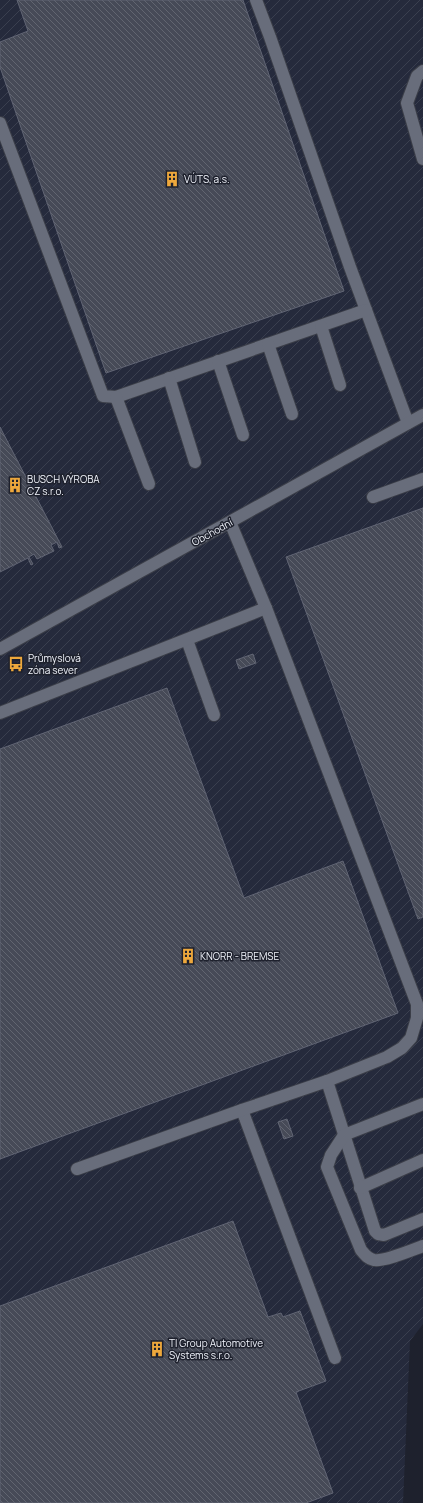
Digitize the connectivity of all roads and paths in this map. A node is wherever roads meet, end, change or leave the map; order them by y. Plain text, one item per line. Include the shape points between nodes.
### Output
1 (256, 0) edge
2 (423, 71) edge
3 (0, 123) edge
4 (423, 159) edge
5 (366, 310) junction
6 (321, 326) junction
7 (268, 344) junction
8 (218, 361) junction
9 (170, 378) junction
10 (340, 385) dead end
11 (116, 397) junction
12 (292, 414) dead end
13 (423, 415) edge
14 (408, 423) junction
15 (243, 434) dead end
16 (195, 462) dead end
17 (423, 479) edge
18 (148, 484) dead end
19 (373, 496) dead end
20 (230, 522) junction
21 (266, 608) junction
22 (187, 640) junction
23 (0, 649) edge
24 (0, 714) edge
25 (214, 714) dead end
26 (327, 1081) junction
27 (423, 1104) edge
28 (242, 1110) junction
29 (344, 1135) junction
30 (423, 1160) edge
31 (77, 1169) dead end
32 (360, 1188) junction
33 (423, 1219) edge
34 (423, 1246) edge
35 (335, 1358) dead end

1 - 5 street
2 - 4 street via 417,76 407,103
3 - 11 street via 102,394 106,397
5 - 6 street
5 - 14 street
6 - 7 street
6 - 10 street
7 - 8 street
7 - 12 street
8 - 9 street
8 - 15 street
9 - 11 street
9 - 16 street
11 - 18 street
13 - 14 street, Obchodní
14 - 20 street, Obchodní
17 - 19 street
20 - 21 street
20 - 23 street, Obchodní
21 - 22 street
21 - 26 street via 417,1004 410,1038 402,1048 387,1057
22 - 24 street
22 - 25 street
26 - 28 street
26 - 29 street
27 - 29 street
28 - 31 street
28 - 35 street
29 - 32 street
29 - 34 street via 331,1155 327,1167 367,1258 378,1260
30 - 32 street
32 - 33 street via 373,1228 378,1234 384,1235

